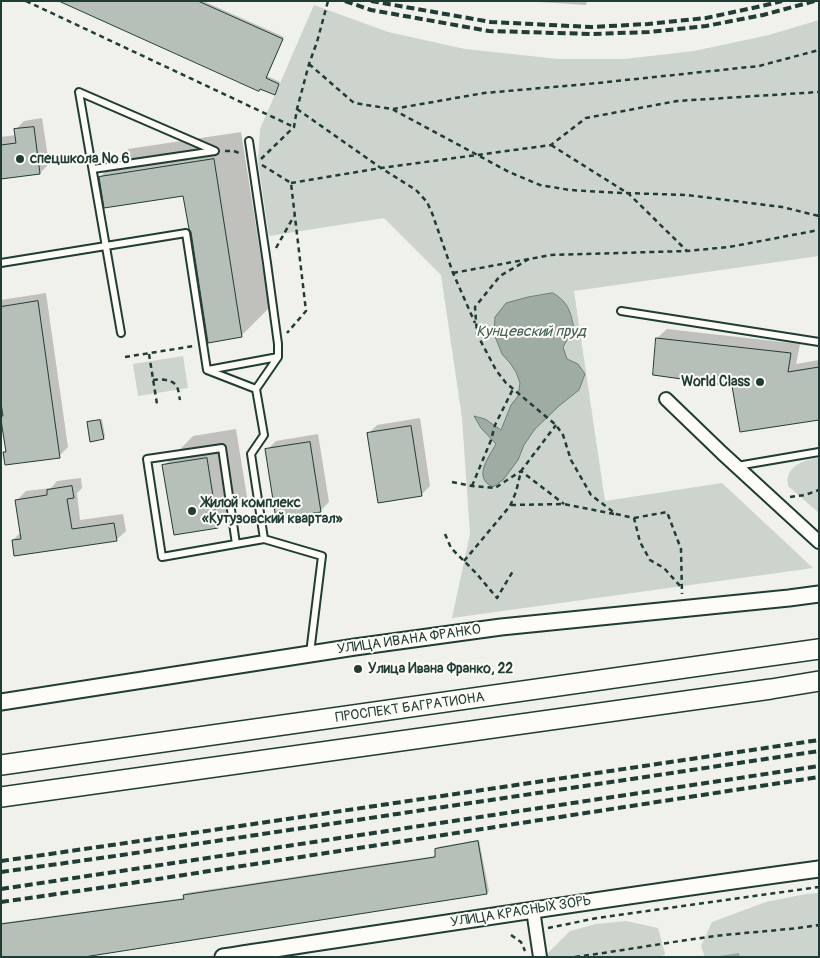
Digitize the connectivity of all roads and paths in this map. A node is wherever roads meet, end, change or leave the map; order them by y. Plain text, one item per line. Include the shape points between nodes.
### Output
1 (26, 1) edge
2 (328, 1) edge
3 (819, 50) edge
4 (309, 64) junction
5 (819, 92) edge
6 (297, 109) junction
7 (392, 109) junction
8 (294, 127) junction
9 (248, 141) dead end
10 (551, 144) junction
11 (477, 154) junction
12 (381, 168) junction
13 (93, 169) junction
14 (291, 183) junction
15 (629, 194) junction
16 (295, 215) junction
17 (819, 216) edge
18 (819, 230) edge
19 (105, 246) junction
20 (687, 251) junction
21 (529, 259) junction
22 (1, 263) edge
23 (267, 263) junction
24 (453, 273) junction
25 (621, 311) dead end
26 (476, 326) junction
27 (121, 333) dead end
28 (819, 342) edge
29 (278, 344) junction
30 (203, 345) junction
31 (149, 354) junction
32 (125, 357) dead end
33 (278, 357) junction
34 (207, 370) junction
35 (153, 380) junction
36 (256, 389) junction
37 (513, 389) junction
38 (666, 399) dead end
39 (180, 400) dead end
40 (157, 404) dead end
41 (556, 426) junction
42 (819, 452) edge
43 (736, 466) junction
44 (521, 471) junction
45 (452, 482) dead end
46 (472, 486) junction
47 (819, 490) edge
48 (564, 504) junction
49 (796, 504) dead end
50 (510, 506) junction
51 (616, 514) junction
52 (634, 518) junction
53 (445, 534) dead end
54 (264, 539) junction
55 (819, 542) edge
56 (236, 544) junction
57 (464, 561) junction
58 (513, 571) dead end
59 (681, 587) junction
60 (682, 594) dead end
61 (819, 594) edge
62 (819, 649) edge
63 (310, 654) junction
64 (819, 681) edge
65 (1, 702) edge
66 (1, 765) edge
67 (1, 797) edge
68 (819, 869) edge
69 (819, 887) edge
70 (533, 910) junction
71 (819, 925) edge
72 (536, 930) junction
73 (511, 935) dead end
74 (538, 953) edge
75 (526, 955) dead end
76 (227, 956) edge
77 (575, 957) edge

1 - 8 path
2 - 4 path
3 - 7 path via 759,66 484,93
4 - 6 path
4 - 7 path via 354,103
5 - 10 path via 677,101 586,118
6 - 8 path
6 - 12 path
7 - 11 path
8 - 14 path via 258,162
9 - 23 lane
10 - 11 path
10 - 15 path
11 - 12 path
11 - 15 path via 540,185
12 - 14 path
12 - 24 path via 416,190 427,202
13 - 13 lane via 149,160 216,151 79,92
13 - 19 lane
14 - 16 path
15 - 17 path via 706,197 782,207
15 - 20 path
16 - 23 path
16 - 29 path via 306,311
18 - 20 path via 729,247
19 - 22 lane
19 - 27 lane
19 - 30 lane via 186,233
20 - 21 path via 551,255
21 - 24 path
21 - 26 path via 500,276 474,307
23 - 29 lane
24 - 26 path
25 - 28 lane
26 - 37 path via 496,370
29 - 33 lane
30 - 31 path
30 - 34 lane
31 - 32 path
31 - 35 path
33 - 34 lane
33 - 36 lane
34 - 36 lane
35 - 39 path via 173,383
35 - 40 path
36 - 54 lane via 264,436 251,454
37 - 41 path
37 - 46 path via 495,425
38 - 43 street
41 - 44 path
41 - 51 path via 591,495
42 - 43 lane
43 - 55 street
44 - 46 path via 495,488
44 - 48 path
44 - 50 path
45 - 46 path
47 - 49 path via 788,498
48 - 50 path
48 - 51 path
50 - 57 path
51 - 52 path
52 - 59 path via 640,542 650,560 664,568
52 - 59 path via 667,512 681,549
53 - 57 path via 451,548
54 - 56 lane
54 - 63 lane via 322,556
56 - 56 lane via 162,556 147,459 222,448
57 - 58 path via 496,598
59 - 60 path
61 - 63 street, УЛИЦА ИВАНА ФРАНКО via 500,627
62 - 66 main road, ПРОСПЕКТ БАГРАТИОНА
63 - 65 street, УЛИЦА ИВАНА ФРАНКО
64 - 67 main road
68 - 70 street, УЛИЦА КРАСНЫХ ЗОРЬ
69 - 72 path via 597,918
70 - 72 street
70 - 76 street, УЛИЦА КРАСНЫХ ЗОРЬ
71 - 77 path
72 - 74 street
73 - 75 path via 521,942

